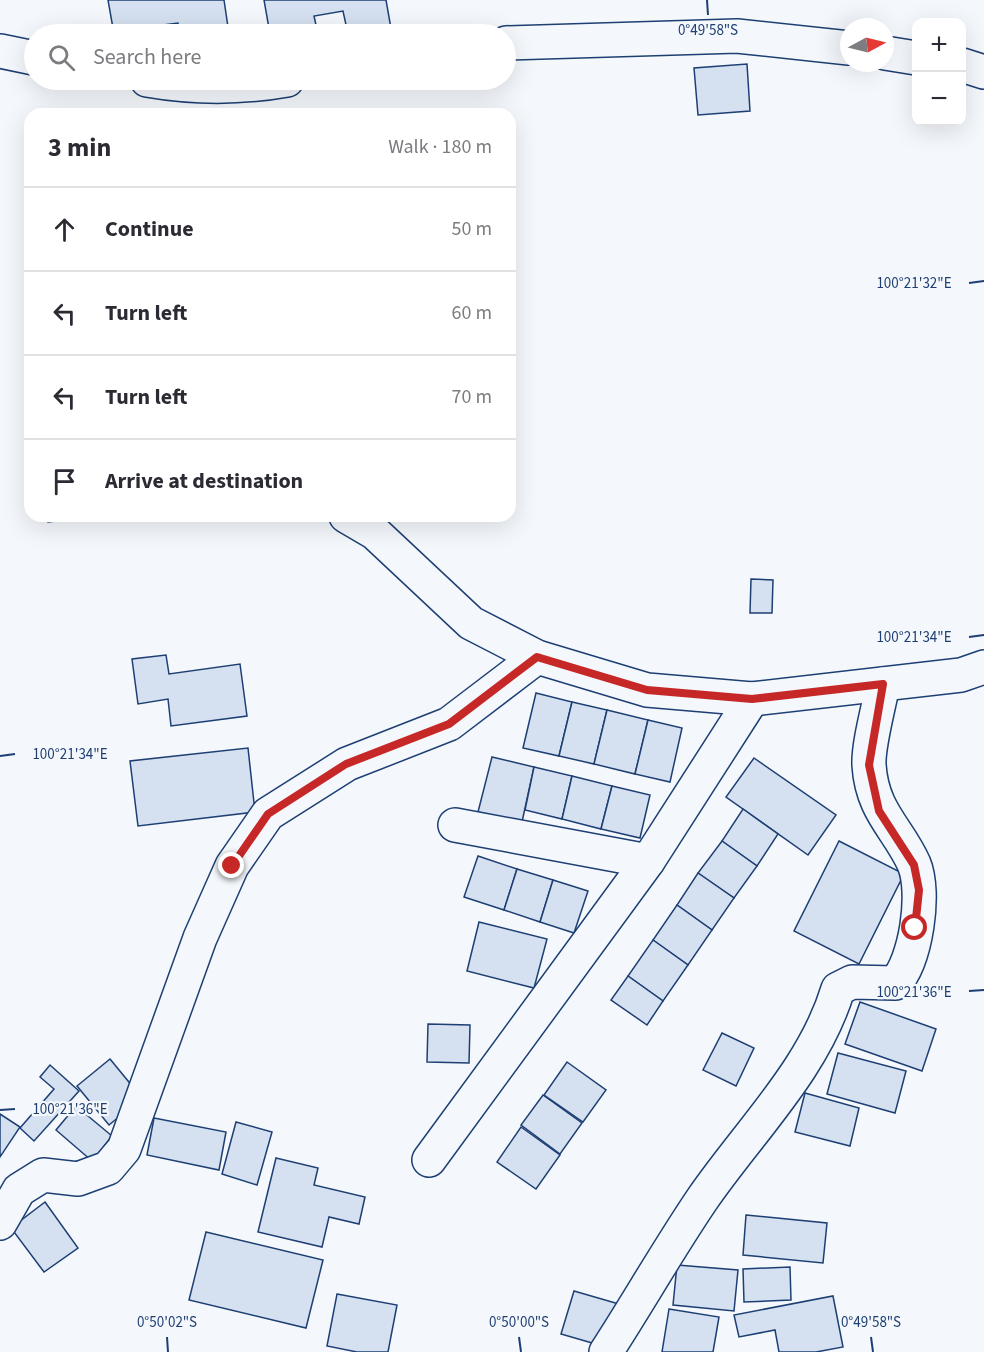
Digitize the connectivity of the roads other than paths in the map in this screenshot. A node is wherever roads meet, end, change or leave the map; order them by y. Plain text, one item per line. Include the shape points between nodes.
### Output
1 (516, 43) edge
2 (840, 47) edge
3 (0, 51) edge
4 (894, 54) edge
5 (24, 56) edge
6 (912, 57) edge
7 (966, 66) edge
8 (984, 72) edge
9 (356, 522) edge
10 (537, 657) junction
11 (984, 667) edge
12 (883, 684) junction
13 (752, 699) junction
14 (455, 825) dead end
15 (648, 861) junction
16 (429, 1160) dead end
17 (0, 1223) edge
18 (606, 1352) edge

1 - 2 street via 737,36
3 - 5 street
4 - 6 street
7 - 8 street
9 - 10 street via 375,533 471,623
10 - 13 street via 647,690
10 - 17 street via 449,724 346,764 268,814 232,866 200,938 124,1149 108,1168 78,1179 43,1175 19,1190
11 - 12 street via 961,675
12 - 13 street
12 - 18 street via 869,765 879,811 914,865 919,890 912,947 904,973 895,983 852,982 838,989 829,1019 804,1065 702,1200
13 - 15 street
14 - 15 street
15 - 16 street

